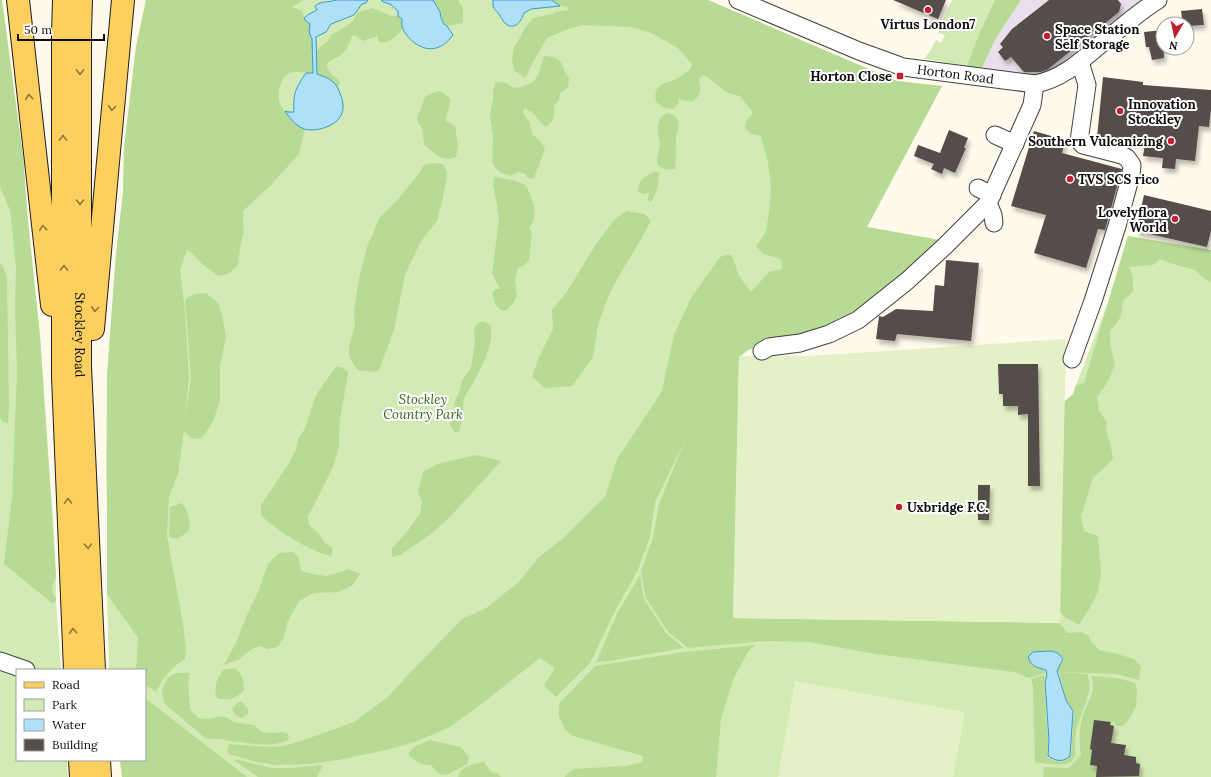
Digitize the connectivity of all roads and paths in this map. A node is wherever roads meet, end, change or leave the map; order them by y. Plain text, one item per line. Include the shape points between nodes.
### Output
1 (18, 0) edge
2 (64, 0) edge
3 (81, 0) edge
4 (123, 0) edge
5 (738, 0) edge
6 (1158, 0) edge
7 (1139, 5) edge
8 (72, 33) junction
9 (1080, 62) junction
10 (1035, 84) junction
11 (995, 136) dead end
12 (1015, 144) junction
13 (986, 196) junction
14 (994, 223) dead end
15 (762, 351) dead end
16 (1072, 359) dead end
17 (63, 378) junction
18 (84, 437) junction
19 (0, 661) edge
20 (23, 669) edge
21 (75, 669) edge
22 (94, 669) edge
23 (80, 761) edge
24 (99, 761) edge
25 (81, 777) edge
26 (100, 777) edge

17 -> 1 main road via 51,297
2 - 8 main road, Stockley Road
3 - 8 main road, Stockley Road
4 -> 18 main road
5 - 10 street, Horton Road via 903,67
6 - 7 street, Horton Road
7 - 9 street, Horton Road
17 -> 8 main road, Stockley Road
8 -> 18 main road, Stockley Road
9 - 10 street, Horton Road via 1056,78
9 - 16 street via 1087,86 1079,141 1084,146 1122,155 1129,159 1132,169 1118,226
10 - 12 street via 1032,104
11 - 12 street
12 - 13 street
13 - 14 street
13 - 15 street via 945,246 907,281 858,320 829,334 800,343 769,347
21 -> 17 main road, Stockley Road
18 -> 22 main road, Stockley Road
19 - 20 street
23 - 25 main road
24 - 26 main road

